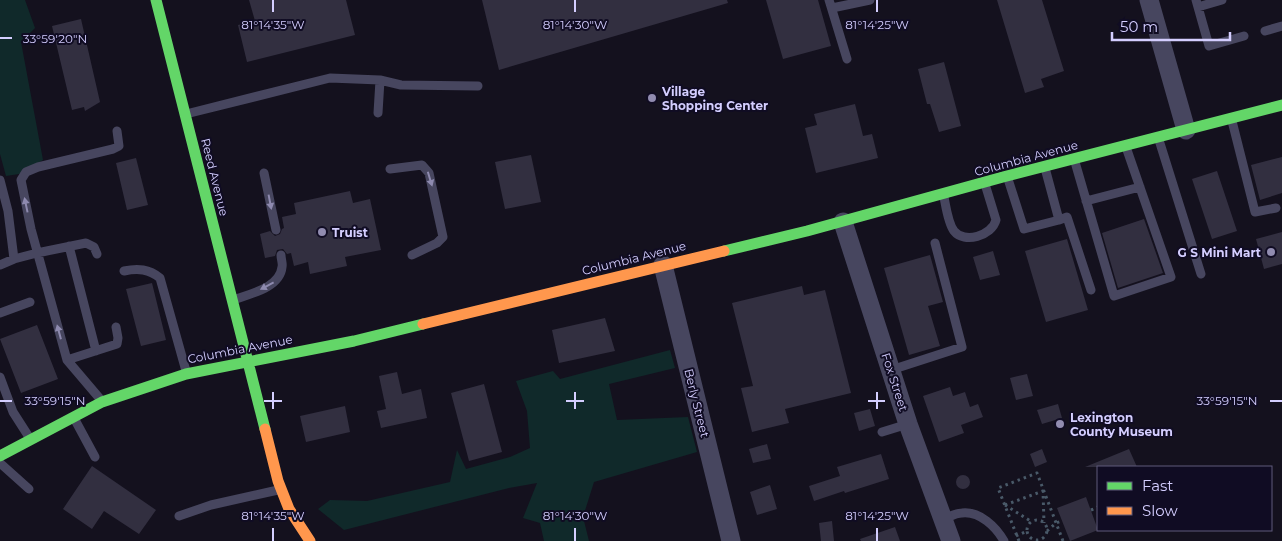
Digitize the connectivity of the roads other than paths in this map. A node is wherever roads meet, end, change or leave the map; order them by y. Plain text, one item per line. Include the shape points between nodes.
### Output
1 (156, 0) edge
2 (870, 0) edge
3 (1149, 0) edge
4 (1222, 0) edge
5 (1197, 3) edge
6 (830, 4) edge
7 (1282, 26) edge
8 (1265, 30) dead end
9 (1244, 36) dead end
10 (847, 60) dead end
11 (380, 80) junction
12 (478, 86) dead end
13 (1282, 105) edge
14 (378, 113) dead end
15 (186, 114) junction
16 (1232, 118) junction
17 (1186, 130) junction
18 (117, 131) dead end
19 (1158, 138) junction
20 (1126, 146) junction
21 (1074, 159) junction
22 (1045, 167) junction
23 (390, 169) dead end
24 (264, 173) dead end
25 (1007, 176) junction
26 (0, 180) edge
27 (985, 183) junction
28 (1140, 186) junction
29 (943, 194) junction
30 (1086, 201) junction
31 (1276, 208) dead end
32 (1059, 220) junction
33 (843, 222) junction
34 (276, 230) dead end
35 (935, 243) dead end
36 (70, 246) junction
37 (37, 252) junction
38 (97, 254) dead end
39 (281, 255) dead end
40 (412, 255) dead end
41 (14, 259) junction
42 (0, 265) edge
43 (663, 265) junction
44 (124, 271) dead end
45 (1201, 274) dead end
46 (1090, 290) dead end
47 (232, 300) junction
48 (30, 302) dead end
49 (0, 314) edge
50 (116, 327) dead end
51 (96, 351) junction
52 (67, 360) junction
53 (247, 361) junction
54 (891, 370) junction
55 (186, 374) junction
56 (0, 377) edge
57 (102, 402) junction
58 (73, 416) junction
59 (908, 424) junction
60 (882, 432) dead end
61 (31, 439) junction
62 (0, 456) edge
63 (95, 457) dead end
64 (0, 463) edge
65 (29, 489) dead end
66 (281, 489) junction
67 (179, 516) dead end
68 (943, 519) junction
69 (310, 541) edge
70 (731, 541) edge
71 (951, 541) edge
72 (1004, 541) edge

1 - 15 main road, Reed Avenue
2 - 6 lane
3 - 17 street
4 - 5 lane
5 - 9 lane via 1209,46
6 - 10 lane
7 - 8 lane
11 - 12 lane via 401,84
11 - 14 lane
11 - 15 lane via 330,78
13 - 16 main road, Columbia Avenue
15 - 47 main road, Reed Avenue
16 - 17 main road, Columbia Avenue
16 - 31 lane via 1256,212
17 - 19 main road, Columbia Avenue
37 -> 18 lane via 22,188 26,172 113,150 119,146
19 - 20 main road, Columbia Avenue
19 - 45 lane
20 - 21 main road, Columbia Avenue
20 - 28 lane
21 - 22 main road, Columbia Avenue
21 - 30 lane
22 - 25 main road, Columbia Avenue
22 - 32 lane
23 -> 40 lane via 422,165 429,174 443,237
24 -> 34 lane
25 - 27 main road, Columbia Avenue
25 - 32 lane via 1024,229
26 - 41 lane
27 - 29 main road, Columbia Avenue
27 - 29 lane via 996,220 990,230 975,237 964,237 952,229
28 - 30 lane
28 - 30 lane via 1170,277 1114,296
29 - 33 main road, Columbia Avenue
32 - 46 lane via 1067,217
33 - 43 main road, Columbia Avenue
33 - 54 street, Fox Street
35 - 54 lane via 962,347
36 - 37 lane
36 - 38 lane via 86,243 94,246
36 - 51 lane
37 - 41 lane
52 -> 37 lane
39 -> 47 lane via 283,267 275,282
41 - 42 lane
43 - 53 main road, Columbia Avenue via 354,341
43 - 70 street, Berly Street
44 - 55 lane via 149,270 160,278
47 - 53 main road, Reed Avenue
48 - 49 lane
50 - 51 lane via 117,344
51 - 52 lane
52 - 57 lane
53 - 55 main road, Columbia Avenue
53 - 66 main road, Reed Avenue
54 - 59 street, Fox Street
55 - 57 main road, Columbia Avenue
56 - 61 lane via 12,412
57 - 58 main road, Columbia Avenue
58 - 61 main road, Columbia Avenue
58 - 63 lane
59 - 60 lane
59 - 68 street, Fox Street
61 - 62 main road, Columbia Avenue
64 - 65 lane
66 - 67 lane via 211,504
66 - 69 main road, Reed Avenue via 288,509
68 - 71 street, Fox Street
68 - 72 lane via 962,513 973,514 996,528

